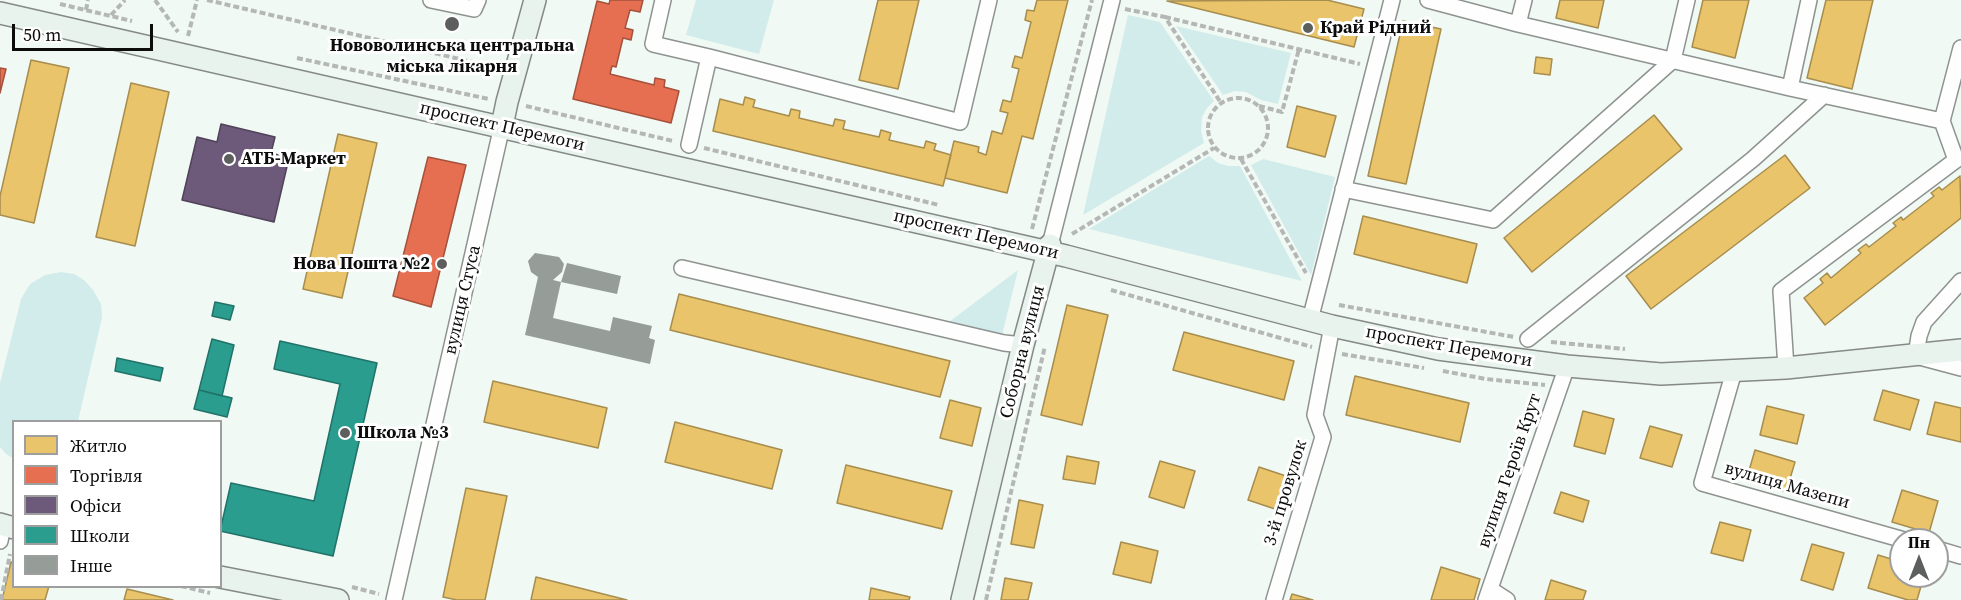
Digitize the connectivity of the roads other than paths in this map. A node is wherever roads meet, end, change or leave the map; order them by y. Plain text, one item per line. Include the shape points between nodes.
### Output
1 (431, 0) edge
2 (478, 0) edge
3 (535, 0) edge
4 (663, 0) edge
5 (989, 0) edge
6 (1392, 0) edge
7 (1428, 0) edge
8 (1524, 0) edge
9 (1687, 0) edge
10 (1809, 0) edge
11 (1117, 4) edge
12 (0, 13) edge
13 (1518, 24) junction
14 (1961, 48) edge
15 (709, 57) junction
16 (1673, 60) junction
17 (1790, 88) junction
18 (1824, 95) junction
19 (1942, 121) junction
20 (502, 126) junction
21 (689, 145) road end
22 (1343, 189) junction
23 (1051, 243) junction
24 (682, 268) dead end
25 (1961, 280) edge
26 (1314, 305) junction
27 (1332, 326) junction
28 (1528, 339) road end
29 (1023, 345) junction
30 (1961, 350) edge
31 (1916, 356) junction
32 (1567, 366) junction
33 (1786, 368) junction
34 (1961, 368) edge
35 (1734, 370) junction
36 (1889, 536) edge
37 (222, 577) edge
38 (344, 593) edge
39 (1488, 594) edge
40 (395, 599) edge
41 (962, 600) edge
42 (1274, 600) edge
43 (1507, 600) edge

1 - 2 street via 474,9
3 - 20 street, вулиця Стуса
4 - 15 street via 653,44
5 - 15 street via 960,122
6 - 22 street
7 - 13 street
8 - 13 street
9 - 16 street
10 - 17 street
11 - 23 street, Соборна вулиця
12 - 20 street, проспект Перемоги
13 - 16 street
14 - 19 street
15 - 21 street
16 - 17 street
16 - 22 street via 1493,220
17 - 18 street
18 - 19 street
18 - 28 street via 1753,159
19 - 33 street via 1956,160 1781,291
20 - 23 street, проспект Перемоги
20 - 40 street, вулиця Стуса
22 - 26 street
23 - 26 street, проспект Перемоги
23 - 29 street, Соборна вулиця
24 - 29 street
25 - 31 street via 1924,322
26 - 27 street, проспект Перемоги
27 - 32 street, проспект Перемоги via 1438,349
27 - 42 street, 3-й провулок via 1315,415 1323,437
29 - 41 street, Соборна вулиця
30 - 31 street, проспект Перемоги
31 - 33 street, проспект Перемоги
31 - 34 street
32 - 35 street, проспект Перемоги via 1661,374
32 - 39 street, вулиця Героїв Крут
33 - 35 street, проспект Перемоги
35 - 36 street, вулиця Мазепи via 1702,483
37 - 38 street
39 - 43 street, вулиця Героїв Крут

